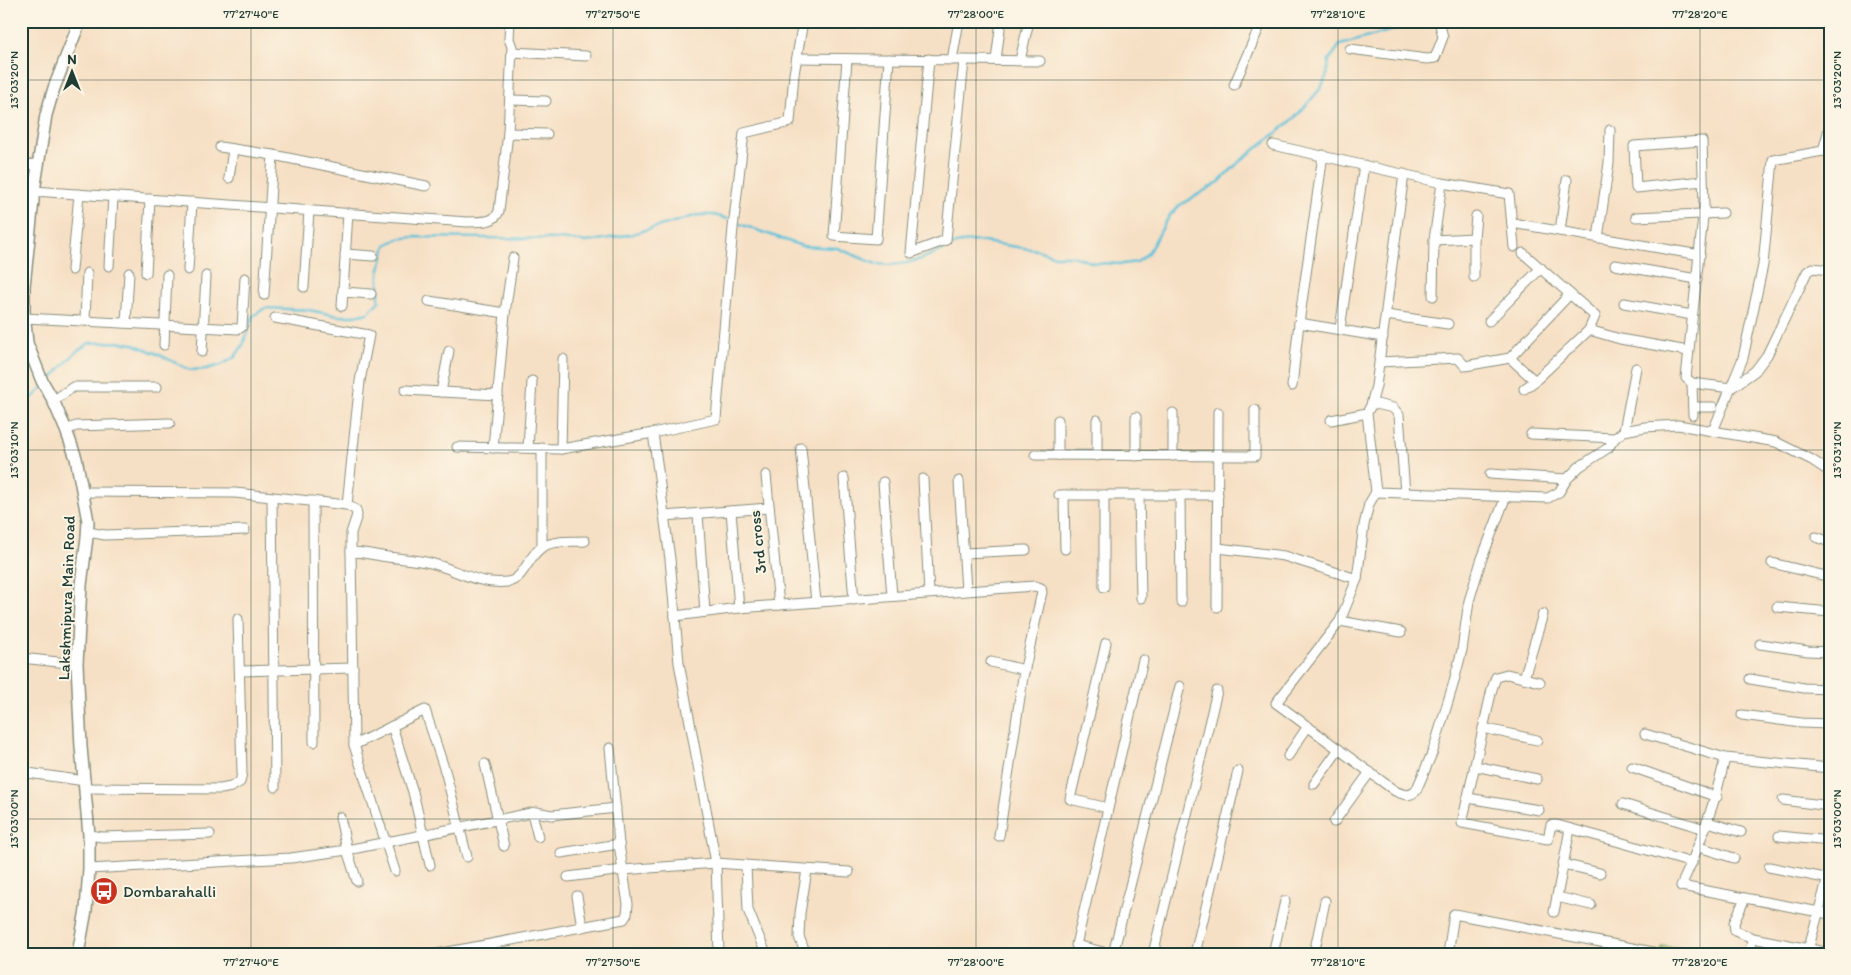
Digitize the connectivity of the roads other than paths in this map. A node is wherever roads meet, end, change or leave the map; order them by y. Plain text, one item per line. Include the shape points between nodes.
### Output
1 (80, 21) edge
2 (510, 21) edge
3 (803, 21) edge
4 (959, 21) edge
5 (1001, 21) edge
6 (1029, 21) edge
7 (1262, 21) edge
8 (1439, 21) edge
9 (1350, 49) dead end
10 (512, 52) junction
11 (586, 56) dead end
12 (797, 58) junction
13 (847, 58) junction
14 (890, 59) junction
15 (929, 59) junction
16 (952, 60) junction
17 (996, 60) junction
18 (1020, 60) junction
19 (1040, 60) dead end
20 (964, 61) junction
21 (1234, 85) dead end
22 (510, 100) junction
23 (546, 100) dead end
24 (1830, 125) edge
25 (1610, 130) dead end
26 (508, 133) junction
27 (546, 134) dead end
28 (1273, 145) dead end
29 (220, 147) dead end
30 (233, 150) junction
31 (1827, 152) edge
32 (273, 155) junction
33 (1323, 156) junction
34 (38, 164) junction
35 (21, 165) edge
36 (1364, 165) junction
37 (1404, 174) junction
38 (230, 178) dead end
39 (1568, 180) dead end
40 (1703, 181) junction
41 (1442, 183) junction
42 (426, 186) dead end
43 (34, 191) junction
44 (79, 194) junction
45 (113, 197) junction
46 (150, 199) junction
47 (192, 202) junction
48 (27, 207) edge
49 (269, 208) junction
50 (309, 210) junction
51 (348, 213) junction
52 (1723, 213) dead end
53 (1703, 214) junction
54 (1476, 216) dead end
55 (1636, 217) dead end
56 (1512, 223) junction
57 (1560, 231) junction
58 (1474, 238) junction
59 (1598, 238) junction
60 (1434, 240) junction
61 (1514, 247) dead end
62 (25, 249) edge
63 (1523, 253) dead end
64 (345, 254) junction
65 (1700, 255) junction
66 (374, 256) dead end
67 (513, 258) dead end
68 (1615, 265) dead end
69 (109, 266) dead end
70 (1541, 268) junction
71 (72, 270) dead end
72 (188, 270) dead end
73 (1830, 270) edge
74 (87, 272) dead end
75 (129, 273) dead end
76 (146, 273) dead end
77 (167, 275) dead end
78 (206, 276) dead end
79 (1474, 277) dead end
80 (245, 278) dead end
81 (1697, 279) junction
82 (23, 286) edge
83 (304, 287) dead end
84 (343, 292) junction
85 (371, 294) dead end
86 (1570, 294) junction
87 (264, 295) dead end
88 (1433, 296) dead end
89 (429, 301) dead end
90 (1624, 303) dead end
91 (342, 306) dead end
92 (505, 313) junction
93 (1386, 315) junction
94 (1692, 315) junction
95 (24, 318) junction
96 (275, 318) dead end
97 (85, 320) junction
98 (1489, 321) dead end
99 (1299, 322) junction
100 (126, 323) junction
101 (1448, 324) dead end
102 (166, 326) junction
103 (203, 328) junction
104 (1340, 330) junction
105 (1589, 330) junction
106 (1383, 337) junction
107 (164, 345) dead end
108 (449, 351) dead end
109 (1688, 351) junction
110 (202, 352) dead end
111 (1510, 358) junction
112 (563, 359) dead end
113 (1380, 362) junction
114 (1636, 368) dead end
115 (532, 381) dead end
116 (1535, 381) junction
117 (1692, 384) junction
118 (1292, 386) dead end
119 (157, 387) dead end
120 (1524, 388) dead end
121 (1731, 388) junction
122 (405, 390) dead end
123 (441, 392) junction
124 (498, 395) junction
125 (53, 400) junction
126 (1372, 403) junction
127 (1713, 407) dead end
128 (1255, 410) dead end
129 (1218, 412) dead end
130 (1173, 413) dead end
131 (1367, 413) junction
132 (1136, 417) dead end
133 (1058, 420) dead end
134 (1097, 420) dead end
135 (1331, 420) dead end
136 (170, 423) dead end
137 (66, 430) junction
138 (1624, 431) junction
139 (1713, 431) junction
140 (653, 434) junction
141 (1531, 434) dead end
142 (1615, 438) junction
143 (458, 447) dead end
144 (493, 448) junction
145 (528, 448) junction
146 (542, 448) junction
147 (801, 448) dead end
148 (561, 449) junction
149 (1035, 455) dead end
150 (1058, 455) junction
151 (1097, 456) junction
152 (1136, 456) junction
153 (1173, 456) junction
154 (1218, 456) junction
155 (1830, 472) edge
156 (1490, 474) dead end
157 (766, 475) dead end
158 (844, 478) dead end
159 (923, 479) dead end
160 (1567, 479) junction
161 (959, 481) dead end
162 (883, 482) dead end
163 (84, 492) junction
164 (1376, 492) junction
165 (1405, 493) junction
166 (1218, 494) junction
167 (1104, 495) junction
168 (1139, 495) junction
169 (1180, 495) junction
170 (272, 496) junction
171 (1506, 496) junction
172 (313, 501) junction
173 (347, 504) junction
174 (769, 508) junction
175 (731, 511) junction
176 (698, 514) junction
177 (664, 516) junction
178 (245, 530) dead end
179 (88, 532) junction
180 (1816, 537) dead end
181 (585, 541) dead end
182 (1830, 542) edge
183 (542, 547) junction
184 (1218, 548) junction
185 (1064, 549) dead end
186 (1026, 550) dead end
187 (351, 552) junction
188 (965, 554) junction
189 (1772, 563) dead end
190 (1830, 577) edge
191 (1357, 579) junction
192 (1104, 587) dead end
193 (966, 590) junction
194 (929, 593) junction
195 (892, 596) junction
196 (1141, 598) dead end
197 (854, 600) junction
198 (816, 602) junction
199 (1181, 602) dead end
200 (779, 605) junction
201 (1217, 607) dead end
202 (1777, 607) dead end
203 (739, 608) junction
204 (706, 612) junction
205 (1830, 612) edge
206 (1543, 614) dead end
207 (675, 616) junction
208 (238, 619) dead end
209 (1340, 621) junction
210 (1401, 632) dead end
211 (1106, 643) dead end
212 (1760, 644) dead end
213 (1830, 652) edge
214 (21, 658) edge
215 (1143, 660) dead end
216 (991, 662) dead end
217 (77, 664) junction
218 (353, 668) junction
219 (313, 669) junction
220 (274, 670) junction
221 (1025, 670) junction
222 (240, 671) junction
223 (1524, 678) junction
224 (1750, 679) dead end
225 (1540, 682) dead end
226 (1180, 686) dead end
227 (1830, 689) edge
228 (1217, 691) dead end
229 (1742, 715) dead end
230 (1830, 724) edge
231 (392, 726) junction
232 (1308, 726) junction
233 (1483, 728) junction
234 (1646, 734) dead end
235 (1538, 740) dead end
236 (314, 742) dead end
237 (354, 745) junction
238 (610, 748) dead end
239 (1339, 749) junction
240 (1288, 756) dead end
241 (1725, 758) junction
242 (485, 764) dead end
243 (1475, 766) junction
244 (1632, 767) dead end
245 (1830, 768) edge
246 (21, 772) edge
247 (1238, 772) dead end
248 (1370, 772) junction
249 (1538, 779) dead end
250 (1314, 784) dead end
251 (85, 785) junction
252 (275, 787) dead end
253 (1717, 797) junction
254 (1468, 798) junction
255 (1782, 800) dead end
256 (1623, 804) dead end
257 (1830, 806) edge
258 (616, 808) junction
259 (1108, 808) junction
260 (1539, 810) dead end
261 (532, 813) junction
262 (340, 818) dead end
263 (498, 820) junction
264 (1334, 822) dead end
265 (1707, 826) junction
266 (461, 828) junction
267 (1570, 829) junction
268 (1741, 832) dead end
269 (210, 834) dead end
270 (89, 835) junction
271 (424, 835) junction
272 (999, 836) dead end
273 (1779, 836) dead end
274 (538, 837) dead end
275 (1830, 841) edge
276 (385, 843) junction
277 (619, 844) junction
278 (504, 846) dead end
279 (1699, 847) junction
280 (347, 850) junction
281 (561, 853) dead end
282 (467, 857) dead end
283 (1734, 858) dead end
284 (716, 863) junction
285 (1692, 863) junction
286 (1563, 864) junction
287 (430, 865) dead end
288 (746, 865) junction
289 (1769, 867) dead end
290 (89, 869) junction
291 (623, 870) junction
292 (808, 870) junction
293 (395, 871) dead end
294 (848, 872) dead end
295 (1600, 873) dead end
296 (1829, 876) edge
297 (568, 877) dead end
298 (356, 880) dead end
299 (577, 896) dead end
300 (1557, 897) junction
301 (1745, 898) junction
302 (1285, 900) dead end
303 (1325, 900) dead end
304 (1591, 905) dead end
305 (1554, 912) dead end
306 (1819, 913) junction
307 (1830, 914) edge
308 (582, 927) junction
309 (1753, 938) junction
310 (1808, 952) edge
311 (1830, 953) edge
312 (78, 954) edge
313 (436, 954) edge
314 (719, 954) edge
315 (766, 954) edge
316 (806, 954) edge
317 (1112, 954) edge
318 (1153, 954) edge
319 (1195, 954) edge
320 (1273, 954) edge
321 (1314, 954) edge
322 (1448, 954) edge
323 (1653, 954) edge
324 (1749, 954) edge

1 - 34 main road, Lakshmipura Main Road via 54,88
2 - 10 street
3 - 12 street
4 - 16 street
5 - 17 street
6 - 18 street
7 - 21 street
8 - 9 street via 1443,37 1435,58 1427,60
10 - 11 street
10 - 22 street
12 - 13 street
12 - 140 street via 790,122 744,133 716,419
13 - 14 street
13 - 14 street via 834,236 876,239
14 - 15 street
15 - 16 street
15 - 20 street via 911,253 946,240
16 - 20 street
17 - 18 street
17 - 20 street
18 - 19 street
22 - 23 street
22 - 26 street
24 - 31 street
25 - 59 street via 1609,163
26 - 27 street
26 - 51 street via 499,211 491,221
28 - 33 street
29 - 30 street
30 - 32 street
30 - 38 street
31 - 121 street via 1773,160 1763,265 1743,358
32 - 42 street
32 - 49 street
33 - 36 street
33 - 99 street
34 - 35 street
34 - 43 main road, Lakshmipura Main Road
36 - 37 street
36 - 104 street
37 - 41 street
37 - 93 street
39 - 57 street
40 - 40 street via 1636,188 1634,146 1702,141
40 - 53 street
41 - 56 street via 1509,194
41 - 60 street
43 - 44 street
43 - 48 main road, Lakshmipura Main Road
44 - 45 street
44 - 71 street
45 - 46 street
45 - 69 street
46 - 47 street
46 - 76 street
47 - 49 street
47 - 72 street
48 - 62 main road, Lakshmipura Main Road
49 - 50 street
49 - 87 street
50 - 51 street
50 - 83 street
51 - 64 street
52 - 53 street
53 - 55 street
53 - 65 street
54 - 58 street
56 - 57 street
56 - 61 street
57 - 59 street
58 - 60 street
58 - 79 street
59 - 65 street
60 - 88 street
62 - 82 main road, Lakshmipura Main Road
63 - 70 street
64 - 66 street
64 - 84 street
65 - 81 street
67 - 92 street
68 - 81 street
70 - 86 street
70 - 98 street
73 - 121 street via 1812,268 1807,272 1767,355 1755,371
74 - 97 street
75 - 100 street
77 - 102 street
78 - 103 street
80 - 103 street via 242,326 238,329
81 - 94 street
82 - 95 main road, Lakshmipura Main Road
84 - 85 street
84 - 91 street
86 - 105 street via 1595,316
86 - 111 street
89 - 92 street
90 - 94 street
92 - 124 street
93 - 101 street
93 - 106 street
94 - 109 street
95 - 97 street
95 - 125 main road, Lakshmipura Main Road via 34,364
96 - 173 street via 369,335 360,380
97 - 100 street
99 - 104 street
99 - 118 street
100 - 102 street
102 - 103 street
102 - 107 street
103 - 110 street
104 - 106 street
105 - 109 street
105 - 116 street
106 - 113 street
108 - 123 street
109 - 117 street via 1686,378
111 - 113 street via 1465,366 1458,358
111 - 116 street
112 - 148 street
113 - 126 street
114 - 138 street
115 - 145 street
116 - 120 street
117 - 121 street
117 - 127 street via 1693,411
119 - 125 street via 73,388
121 - 139 street
122 - 123 street
123 - 124 street
124 - 144 street
125 - 137 main road, Lakshmipura Main Road
126 - 131 street
126 - 165 street via 1393,408 1399,415
128 - 154 street via 1255,456
129 - 154 street
130 - 153 street
131 - 135 street
131 - 164 street
132 - 152 street
133 - 150 street
134 - 151 street
136 - 137 street via 76,426
137 - 163 main road, Lakshmipura Main Road
138 - 139 street via 1678,425
138 - 142 street
139 - 155 street via 1776,442
140 - 148 street
140 - 177 street
141 - 142 street
142 - 160 street via 1608,448
143 - 144 street
144 - 145 street
145 - 146 street
146 - 148 street
146 - 183 street
147 - 198 street
149 - 150 street
150 - 151 street
151 - 152 street
152 - 153 street
153 - 154 street
154 - 166 street
156 - 160 street
157 - 174 street, 3rd cross
158 - 197 street
159 - 194 street
160 - 171 street via 1559,492 1548,498
161 - 188 street
162 - 195 street
163 - 170 street via 235,492
163 - 179 main road, Lakshmipura Main Road
164 - 165 street
164 - 191 street via 1364,525
165 - 171 street
166 - 169 street
166 - 184 street
167 - 168 street
167 - 185 street via 1061,495
167 - 192 street
168 - 169 street
168 - 196 street
169 - 199 street
170 - 172 street
170 - 220 street
171 - 248 street via 1481,560 1469,601 1453,685 1416,791 1406,796
172 - 173 street
172 - 219 street
173 - 187 street via 356,510 357,515 351,533
174 - 175 street
174 - 200 street, 3rd cross
175 - 176 street
175 - 203 street
176 - 177 street
176 - 204 street
177 - 207 street
178 - 179 street via 105,535
179 - 217 main road, Lakshmipura Main Road via 81,585
180 - 182 street
181 - 183 street via 555,542
183 - 187 street via 519,576 510,582 492,583 474,580 436,564
184 - 191 street via 1284,556
184 - 201 street
186 - 188 street
187 - 218 street
188 - 193 street
189 - 190 street
191 - 209 street
193 - 194 street
193 - 221 street via 1040,588 1042,592
194 - 195 street
195 - 197 street
197 - 198 street
198 - 200 street
200 - 203 street
202 - 205 street
203 - 204 street
204 - 207 street
206 - 223 street
207 - 284 street via 679,663
208 - 222 street
209 - 210 street
209 - 232 street via 1276,703
211 - 259 street via 1070,799
212 - 213 street
214 - 217 street
215 - 259 street
216 - 221 street
217 - 251 main road, Lakshmipura Main Road
218 - 219 street
218 - 237 street
219 - 220 street
219 - 236 street
220 - 222 street
220 - 252 street
221 - 272 street
222 - 251 street via 240,782 231,788 221,789
223 - 225 street
223 - 233 street via 1507,674 1496,677
224 - 227 street
226 - 317 street
228 - 318 street
229 - 230 street via 1801,724
231 - 237 street
231 - 266 street via 425,710
231 - 271 street
232 - 239 street
232 - 240 street
233 - 235 street
233 - 243 street
234 - 241 street
237 - 276 street
238 - 258 street
239 - 248 street
239 - 250 street
241 - 245 street
241 - 253 street
242 - 263 street
243 - 249 street
243 - 254 street
244 - 253 street
246 - 251 street
247 - 319 street
248 - 264 street
251 - 270 main road, Lakshmipura Main Road
253 - 265 street
254 - 260 street
254 - 267 street via 1462,823 1548,840 1551,824
255 - 257 street
256 - 265 street
258 - 261 street via 552,815
258 - 277 street
259 - 317 street via 1076,944
261 - 263 street
261 - 274 street
262 - 280 street
263 - 266 street
263 - 278 street
265 - 268 street
265 - 279 street
266 - 271 street
266 - 282 street
267 - 285 street
267 - 286 street
269 - 270 street
270 - 290 main road, Lakshmipura Main Road
271 - 276 street
271 - 287 street
273 - 275 street
276 - 280 street
276 - 293 street
277 - 281 street
277 - 291 street
279 - 283 street
279 - 285 street
280 - 290 street via 291,858
280 - 298 street
284 - 288 street
284 - 291 street
284 - 314 street
285 - 301 street via 1682,886
286 - 295 street
286 - 300 street
288 - 292 street
288 - 315 street via 748,910
289 - 296 street
290 - 312 main road, Lakshmipura Main Road
291 - 297 street
291 - 308 street via 628,904 624,919
292 - 294 street
292 - 316 street via 799,937
296 - 306 street
299 - 308 street
300 - 304 street
300 - 305 street
301 - 306 street
301 - 309 street via 1733,925 1735,931
302 - 320 street
303 - 321 street
306 - 307 street
306 - 310 street
308 - 313 street
309 - 310 street
309 - 324 street
310 - 311 street
322 - 323 street via 1454,914

